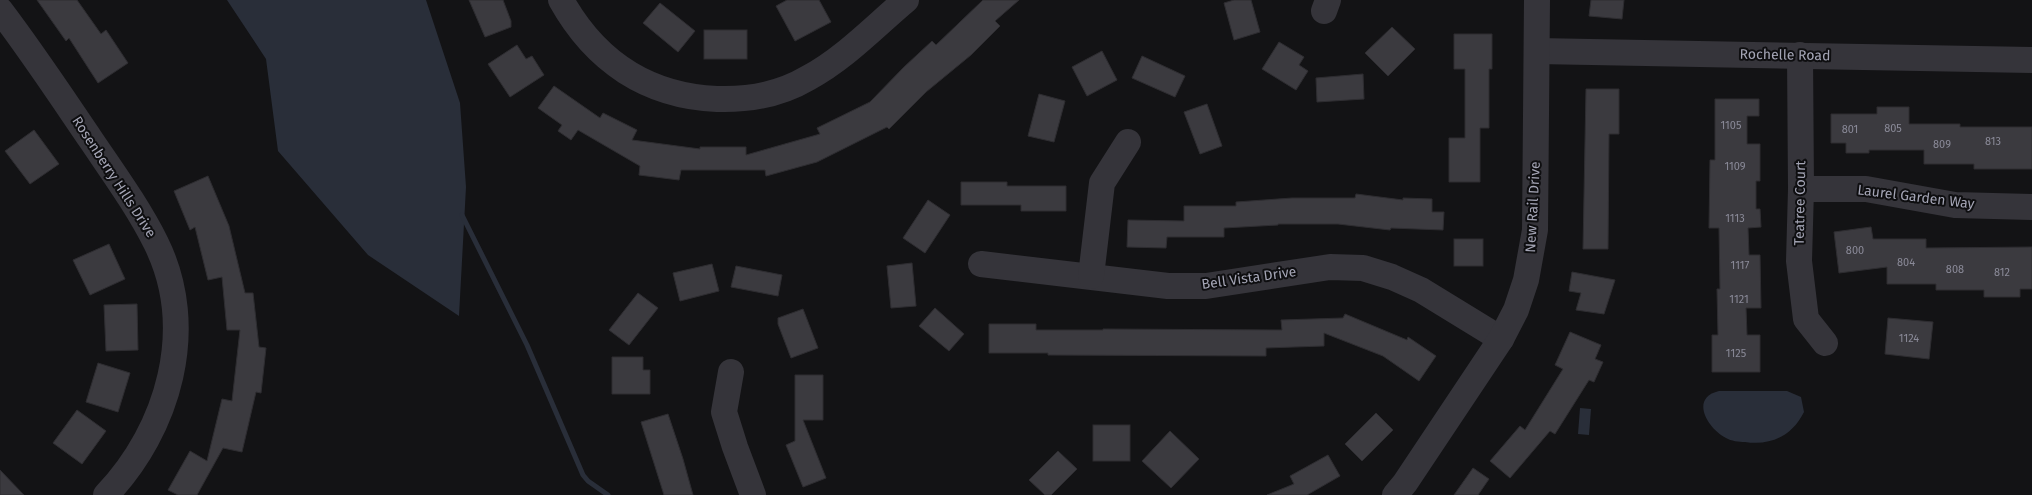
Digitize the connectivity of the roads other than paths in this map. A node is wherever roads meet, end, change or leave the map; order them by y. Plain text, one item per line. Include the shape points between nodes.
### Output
1 (562, 0) edge
2 (1537, 0) edge
3 (890, 5) edge
4 (0, 10) edge
5 (1537, 51) junction
6 (1800, 55) junction
7 (2032, 60) edge
8 (1128, 142) dead end
9 (1801, 189) junction
10 (2032, 207) edge
11 (981, 264) dead end
12 (1091, 276) junction
13 (1501, 339) junction
14 (1825, 343) dead end
15 (731, 372) dead end
16 (106, 495) edge
17 (753, 495) edge
18 (1395, 495) edge

1 - 3 street via 578,27 622,69 674,94 715,99 772,93 808,79 840,57
2 - 5 street, New Rail Drive
4 - 16 street, Rosenberry Hills Drive via 44,68 138,211 157,245 170,284 176,324 175,346 163,405 148,437
5 - 6 street, Rochelle Road
5 - 13 street, New Rail Drive via 1534,238 1526,280
6 - 7 street, Rochelle Road
6 - 9 street, Teatree Court
8 - 12 street via 1102,183
9 - 10 street, Laurel Garden Way via 1866,189 1956,205
9 - 14 street, Teatree Court via 1799,261 1806,319
11 - 12 street, Bell Vista Drive
12 - 13 street, Bell Vista Drive via 1168,286 1206,286 1330,267 1363,268 1420,290
13 - 18 street, New Rail Drive
15 - 17 street via 724,412

